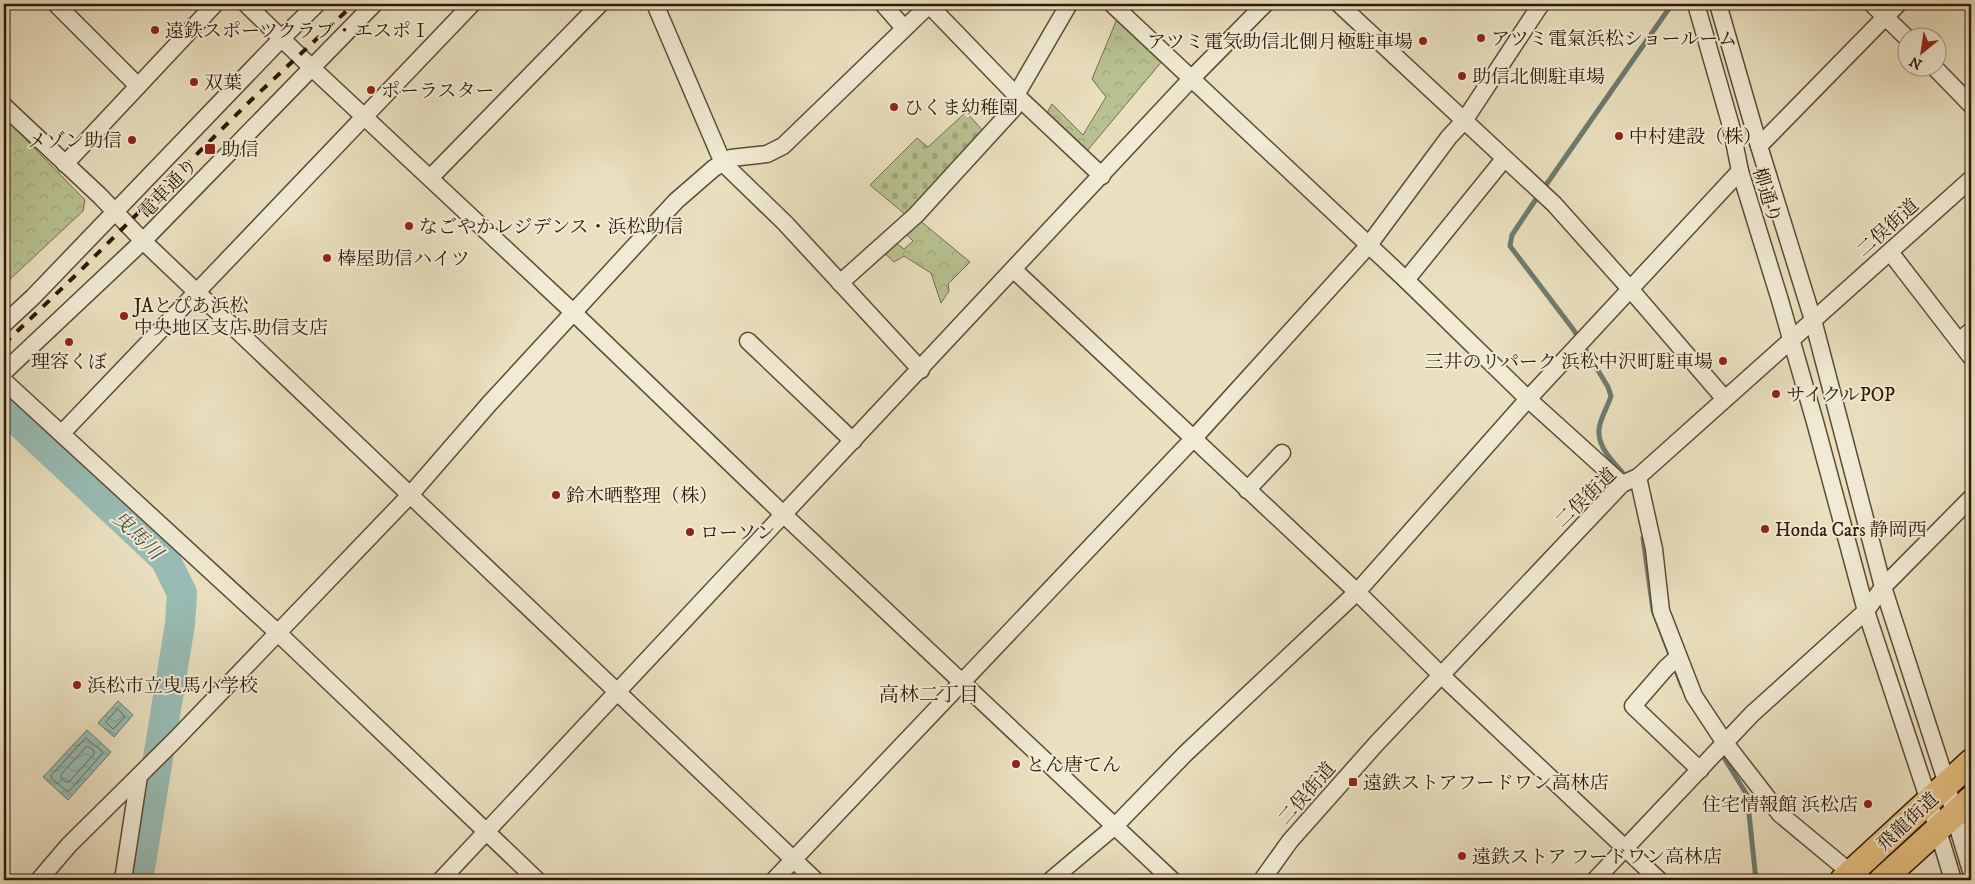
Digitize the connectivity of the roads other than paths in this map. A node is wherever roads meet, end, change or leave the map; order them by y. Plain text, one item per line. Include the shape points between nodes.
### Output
1 (56, 4) edge
2 (215, 4) edge
3 (246, 4) edge
4 (317, 4) edge
5 (374, 4) edge
6 (472, 4) edge
7 (600, 4) edge
8 (655, 4) edge
9 (883, 4) edge
10 (930, 4) edge
11 (1069, 4) edge
12 (1112, 4) edge
13 (1339, 4) edge
14 (1542, 4) edge
15 (1696, 4) edge
16 (1718, 4) edge
17 (1872, 4) edge
18 (1898, 4) edge
19 (1256, 7) edge
20 (1886, 16) junction
21 (904, 28) junction
22 (1898, 28) edge
23 (282, 38) junction
24 (311, 67) junction
25 (1945, 78) edge
26 (1192, 79) junction
27 (138, 86) junction
28 (1016, 95) junction
29 (1971, 105) edge
30 (4, 106) edge
31 (364, 116) junction
32 (1464, 121) junction
33 (1759, 146) junction
34 (1504, 159) junction
35 (723, 163) junction
36 (65, 164) junction
37 (1740, 171) junction
38 (1102, 176) junction
39 (430, 178) junction
40 (1971, 179) edge
41 (114, 211) junction
42 (143, 241) junction
43 (1368, 246) junction
44 (1890, 252) junction
45 (1014, 270) junction
46 (1406, 280) junction
47 (840, 283) junction
48 (1631, 290) junction
49 (197, 292) junction
50 (574, 312) junction
51 (1813, 320) junction
52 (4, 324) edge
53 (1965, 336) edge
54 (1791, 338) junction
55 (748, 341) dead end
56 (1971, 357) edge
57 (921, 370) junction
58 (4, 372) edge
59 (4, 381) edge
60 (1528, 398) junction
61 (1724, 398) junction
62 (62, 433) junction
63 (1193, 439) junction
64 (853, 441) junction
65 (1282, 453) dead end
66 (1638, 477) junction
67 (1622, 484) junction
68 (1247, 490) junction
69 (410, 495) junction
70 (1971, 498) edge
71 (783, 514) junction
72 (1883, 587) junction
73 (1357, 592) junction
74 (1866, 611) junction
75 (278, 633) junction
76 (1672, 661) junction
77 (1441, 675) junction
78 (963, 683) junction
79 (619, 691) junction
80 (1715, 755) junction
81 (1971, 762) edge
82 (142, 773) junction
83 (1947, 784) junction
84 (1929, 801) junction
85 (1954, 815) edge
86 (1115, 826) junction
87 (486, 831) junction
88 (1626, 848) junction
89 (793, 860) junction
90 (1971, 871) edge
91 (1847, 877) edge
92 (39, 880) edge
93 (123, 880) edge
94 (441, 880) edge
95 (537, 880) edge
96 (774, 880) edge
97 (816, 880) edge
98 (1051, 880) edge
99 (1172, 880) edge
100 (1262, 880) edge
101 (1595, 880) edge
102 (1659, 880) edge
103 (1882, 880) edge
104 (1952, 880) edge

1 - 27 street
2 - 27 street
3 - 23 street
4 - 23 street, 電車通り
5 - 24 street, 電車通り
6 - 31 street
7 - 39 street
8 - 35 street
9 - 21 street
10 - 21 street
10 - 28 street
11 - 28 street
12 - 26 street
13 - 32 street
14 - 32 street
15 - 37 street, 柳通り via 1731,126
16 - 33 street, 柳通り
17 - 20 street
18 - 20 street
19 - 26 street
20 - 22 street
20 - 33 street
21 - 35 street via 783,146 767,154 731,158
23 - 24 street
23 - 41 street, 電車通り
24 - 31 street
24 - 42 street, 電車通り
25 - 29 street
26 - 38 street
26 - 43 street
27 - 36 street
28 - 38 street
28 - 47 street via 1014,108 916,214
30 - 36 street
31 - 39 street
31 - 49 street
32 - 34 street
32 - 43 street
33 - 51 street, 柳通り
34 - 46 street
34 - 48 street via 1554,204
35 - 47 street via 785,223
35 - 50 street via 676,201
36 - 41 street
37 - 48 street
37 - 54 street, 柳通り
38 - 45 street
39 - 50 street
40 - 44 street, 二俣街道
41 - 42 street
41 - 52 street, 電車通り
42 - 49 street
42 - 58 street, 電車通り
43 - 46 street
43 - 63 street
44 - 51 street, 二俣街道
44 - 53 street
45 - 57 street
45 - 63 street
46 - 60 street
47 - 57 street
48 - 60 street
48 - 61 street
49 - 62 street
49 - 69 street
50 - 69 street
50 - 71 street
51 - 54 street, 二俣街道
51 - 72 street, 柳通り
53 - 56 street
54 - 61 street, 二俣街道
54 - 74 street, 柳通り
55 - 64 street
57 - 64 street
59 - 62 street
60 - 67 street
60 - 73 street
61 - 66 street, 二俣街道
62 - 75 street
63 - 68 street
63 - 78 street
64 - 71 street
65 - 68 street
66 - 67 street, 二俣街道
66 - 76 street via 1654,549 1661,611
67 - 77 street, 二俣街道
68 - 73 street
69 - 75 street
69 - 79 street
70 - 72 street
71 - 78 street
71 - 79 street
72 - 74 street
72 - 83 street, 柳通り
73 - 77 street
73 - 86 street via 1185,754
74 - 80 street via 1752,714
74 - 84 street, 柳通り
75 - 82 street
75 - 87 street
76 - 80 street via 1694,696
76 - 80 street via 1633,706
77 - 88 street
77 - 100 street, 二俣街道 via 1290,841
78 - 86 street
78 - 89 street
79 - 87 street
79 - 89 street
80 - 88 street
80 - 91 street
81 - 83 highway, 飛龍街道
82 - 92 street via 69,845
82 - 93 street
83 - 84 highway, 飛龍街道
83 - 85 street, 柳通り
84 - 85 street, 柳通り
84 - 91 highway, 飛龍街道
85 - 90 street
85 - 103 highway, 飛龍街道
85 - 104 street
86 - 98 street
86 - 99 street
87 - 94 street
87 - 95 street
88 - 101 street
88 - 102 street
89 - 96 street
89 - 97 street

